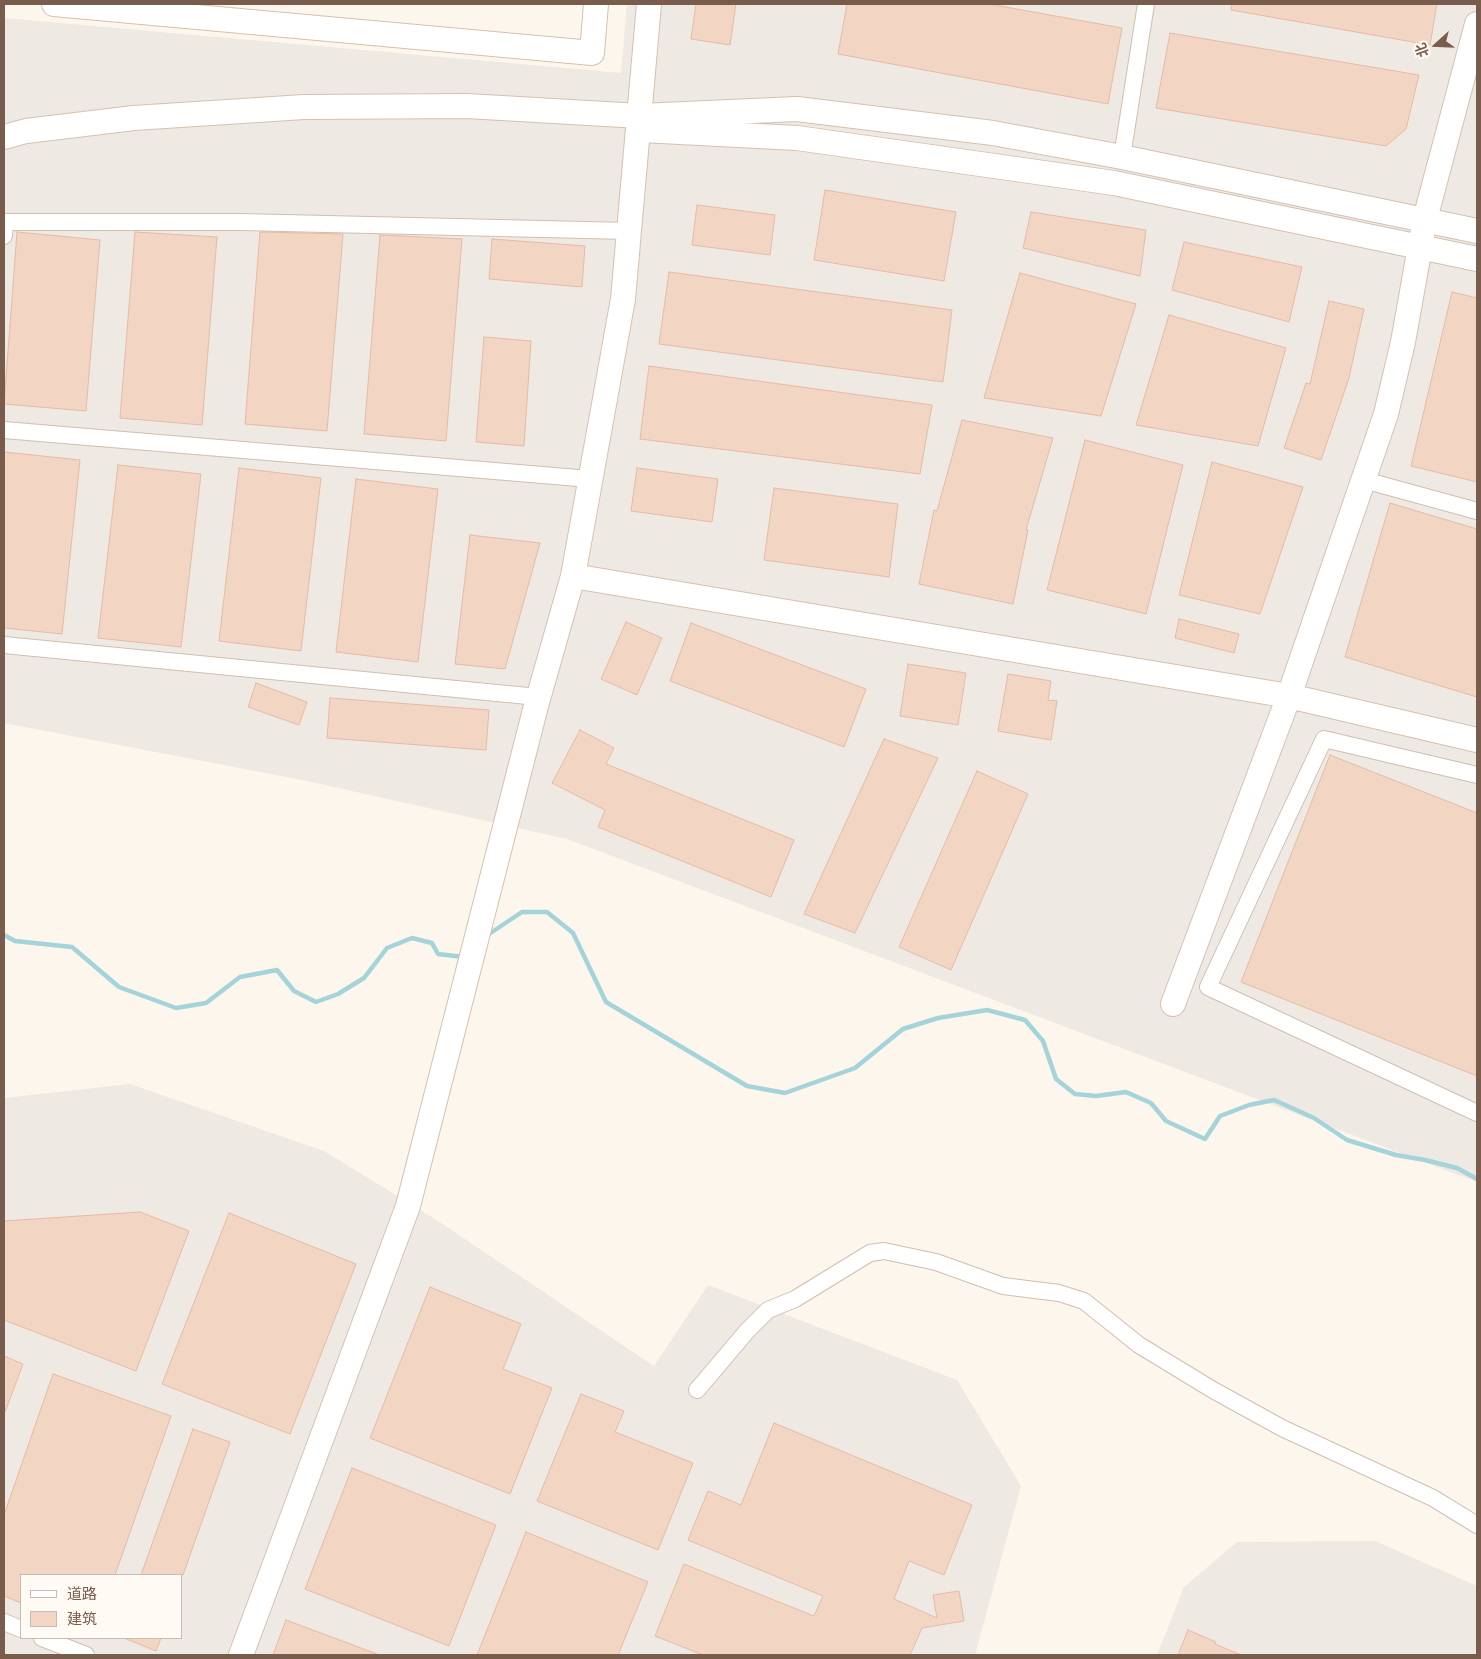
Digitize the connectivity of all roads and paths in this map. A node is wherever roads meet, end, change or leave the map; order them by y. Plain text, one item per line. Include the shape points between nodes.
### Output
1 (54, 4) edge
2 (596, 4) edge
3 (649, 4) edge
4 (1146, 4) edge
5 (1477, 24) edge
6 (640, 123) junction
7 (4, 136) edge
8 (4, 148) edge
9 (1122, 157) junction
10 (1425, 219) junction
11 (629, 231) junction
12 (1477, 231) edge
13 (4, 236) edge
14 (1420, 246) junction
15 (1477, 259) edge
16 (4, 430) edge
17 (590, 479) junction
18 (1364, 480) junction
19 (1477, 511) edge
20 (573, 576) junction
21 (4, 645) edge
22 (1289, 696) junction
23 (538, 697) junction
24 (1477, 740) edge
25 (1477, 775) edge
26 (1173, 1004) dead end
27 (1477, 1112) edge
28 (697, 1390) dead end
29 (1477, 1524) edge
30 (4, 1622) edge
31 (20, 1629) edge
32 (45, 1639) edge
33 (86, 1655) edge
34 (241, 1655) edge

1 - 2 street via 592,53
3 - 6 street
4 - 9 street
5 - 10 street
6 - 7 street via 467,106 304,107 134,118
6 - 8 street via 468,117 304,118 135,130 28,142
6 - 9 street via 797,109 993,133
6 - 11 street
6 - 14 street via 797,138 1114,183
9 - 10 street
10 - 12 street
10 - 14 street
11 - 13 street via 240,222 5,222
11 - 17 street via 623,299
14 - 15 street
14 - 18 street via 1386,414
16 - 17 street
17 - 20 street
18 - 19 street
18 - 22 street
20 - 22 street
20 - 23 street
21 - 23 street
22 - 24 street
22 - 26 street
23 - 34 street via 408,1206
25 - 27 street via 1324,739 1208,987
28 - 29 street via 768,1310 795,1299 870,1253 884,1251 936,1262 1003,1286 1059,1293 1084,1301 1140,1345 1213,1390 1282,1428 1432,1498
30 - 31 street
32 - 33 street

